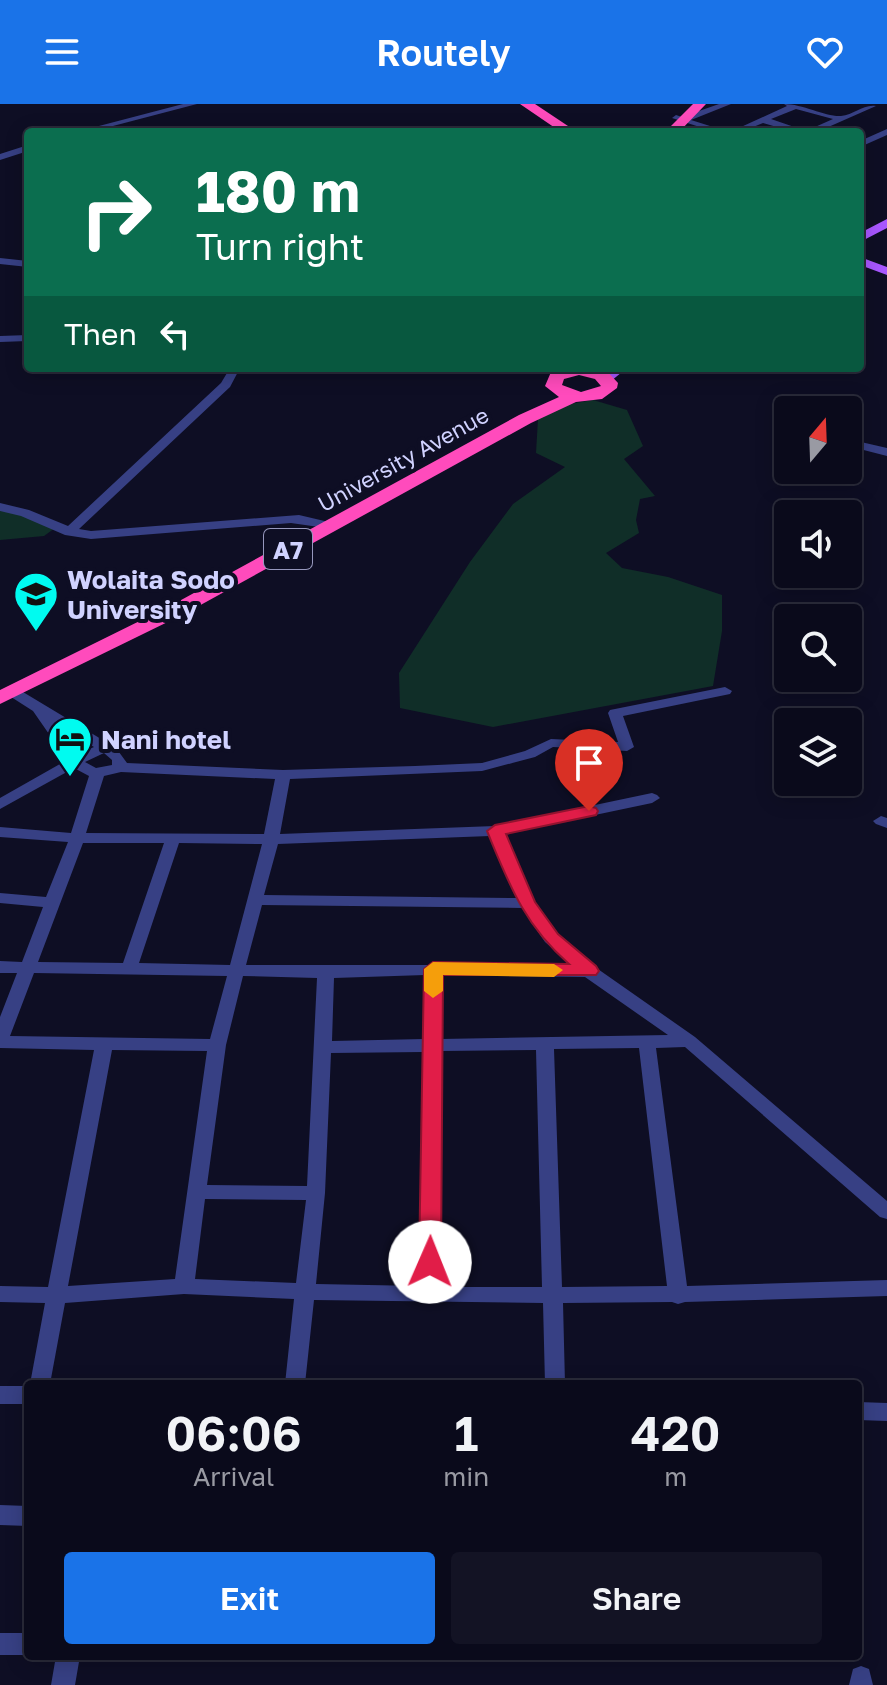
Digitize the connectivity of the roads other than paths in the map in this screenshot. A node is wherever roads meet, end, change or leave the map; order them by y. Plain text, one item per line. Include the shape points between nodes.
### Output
1 (193, 104) edge
2 (510, 104) edge
3 (526, 104) edge
4 (689, 104) edge
5 (700, 104) edge
6 (727, 104) edge
7 (792, 105) edge
8 (868, 105) edge
9 (887, 111) edge
10 (680, 118) junction
11 (841, 119) junction
12 (764, 120) junction
13 (96, 128) edge
14 (545, 128) edge
15 (564, 128) edge
16 (668, 128) edge
17 (674, 128) edge
18 (712, 128) edge
19 (744, 128) edge
20 (790, 128) edge
21 (820, 128) edge
22 (887, 132) edge
23 (864, 142) edge
24 (24, 149) edge
25 (0, 157) edge
26 (887, 223) edge
27 (864, 236) edge
28 (0, 261) edge
29 (864, 262) edge
30 (24, 264) edge
31 (887, 271) edge
32 (24, 338) edge
33 (0, 339) edge
34 (233, 372) edge
35 (569, 373) edge
36 (613, 373) edge
37 (575, 396) junction
38 (862, 446) edge
39 (887, 452) edge
40 (0, 507) edge
41 (324, 524) junction
42 (69, 532) junction
43 (725, 691) dead end
44 (4, 692) edge
45 (38, 708) junction
46 (104, 748) junction
47 (75, 761) junction
48 (120, 767) junction
49 (97, 775) junction
50 (283, 775) junction
51 (652, 798) dead end
52 (0, 804) edge
53 (495, 831) junction
54 (0, 832) edge
55 (77, 838) junction
56 (173, 839) junction
57 (271, 839) junction
58 (0, 898) edge
59 (256, 900) junction
60 (53, 903) junction
61 (527, 903) junction
62 (0, 967) edge
63 (26, 969) junction
64 (129, 969) junction
65 (234, 969) junction
66 (433, 969) junction
67 (589, 971) junction
68 (326, 972) junction
69 (0, 1041) edge
70 (689, 1041) junction
71 (647, 1042) junction
72 (104, 1045) junction
73 (217, 1045) junction
74 (545, 1045) junction
75 (322, 1047) junction
76 (433, 1047) junction
77 (196, 1192) junction
78 (316, 1193) junction
79 (887, 1212) edge
80 (184, 1286) junction
81 (887, 1288) edge
82 (304, 1293) junction
83 (430, 1293) junction
84 (0, 1294) edge
85 (59, 1295) junction
86 (552, 1295) junction
87 (678, 1296) junction
88 (41, 1380) edge
89 (295, 1380) edge
90 (555, 1380) edge
91 (0, 1395) edge
92 (24, 1395) edge
93 (862, 1411) edge
94 (887, 1412) edge
95 (0, 1515) edge
96 (24, 1516) edge
97 (0, 1644) edge
98 (24, 1644) edge
99 (67, 1660) edge
100 (63, 1685) edge

1 - 13 street
2 - 14 highway
3 - 15 highway
4 - 10 highway
5 - 10 highway
6 - 10 street
7 - 11 street
7 - 12 street
8 - 9 street
8 - 11 street
10 - 16 highway
10 - 17 highway
10 - 18 street
11 - 21 street
12 - 19 street
12 - 20 street
22 - 23 street
24 - 25 street
26 - 27 main road
28 - 30 street
29 - 31 main road
32 - 33 street
34 - 42 street via 226,385
35 - 36 highway, A7
35 - 37 highway
35 - 41 highway, University Avenue / A7 via 540,401
36 - 37 highway, A7 via 604,392
37 - 41 highway, University Avenue / A7
38 - 39 street
40 - 42 street via 30,512
41 - 42 street via 286,518 148,532
41 - 44 highway, University Avenue / A7 via 179,609
43 - 50 street via 615,713 627,747 551,743 482,767
44 - 45 street
45 - 46 street
45 - 47 street
46 - 47 street
46 - 48 street via 115,754
47 - 49 street
47 - 52 street
48 - 49 street
48 - 50 street
49 - 55 street
50 - 57 street
51 - 53 street
53 - 57 street
53 - 61 street
54 - 55 street
55 - 56 street
55 - 60 street
56 - 57 street
56 - 64 street
57 - 59 street
58 - 60 street
59 - 61 street
59 - 65 street
60 - 63 street
61 - 67 street via 551,938
62 - 63 street
63 - 64 street
63 - 69 street
64 - 65 street
65 - 68 street
65 - 73 street
66 - 67 street
66 - 68 street
66 - 76 street
67 - 70 street
68 - 75 street
69 - 72 street
70 - 71 street
70 - 79 street
71 - 74 street
71 - 87 street
72 - 73 street
72 - 85 street
73 - 77 street
74 - 76 street
74 - 86 street
75 - 76 street
75 - 78 street
76 - 83 street
77 - 78 street
77 - 80 street
78 - 82 street
80 - 82 street
80 - 85 street
81 - 87 street
82 - 83 street
82 - 89 street
83 - 86 street
84 - 85 street
85 - 88 street
86 - 87 street
86 - 90 street
91 - 92 street
93 - 94 street
95 - 96 street
97 - 98 street
99 - 100 street

